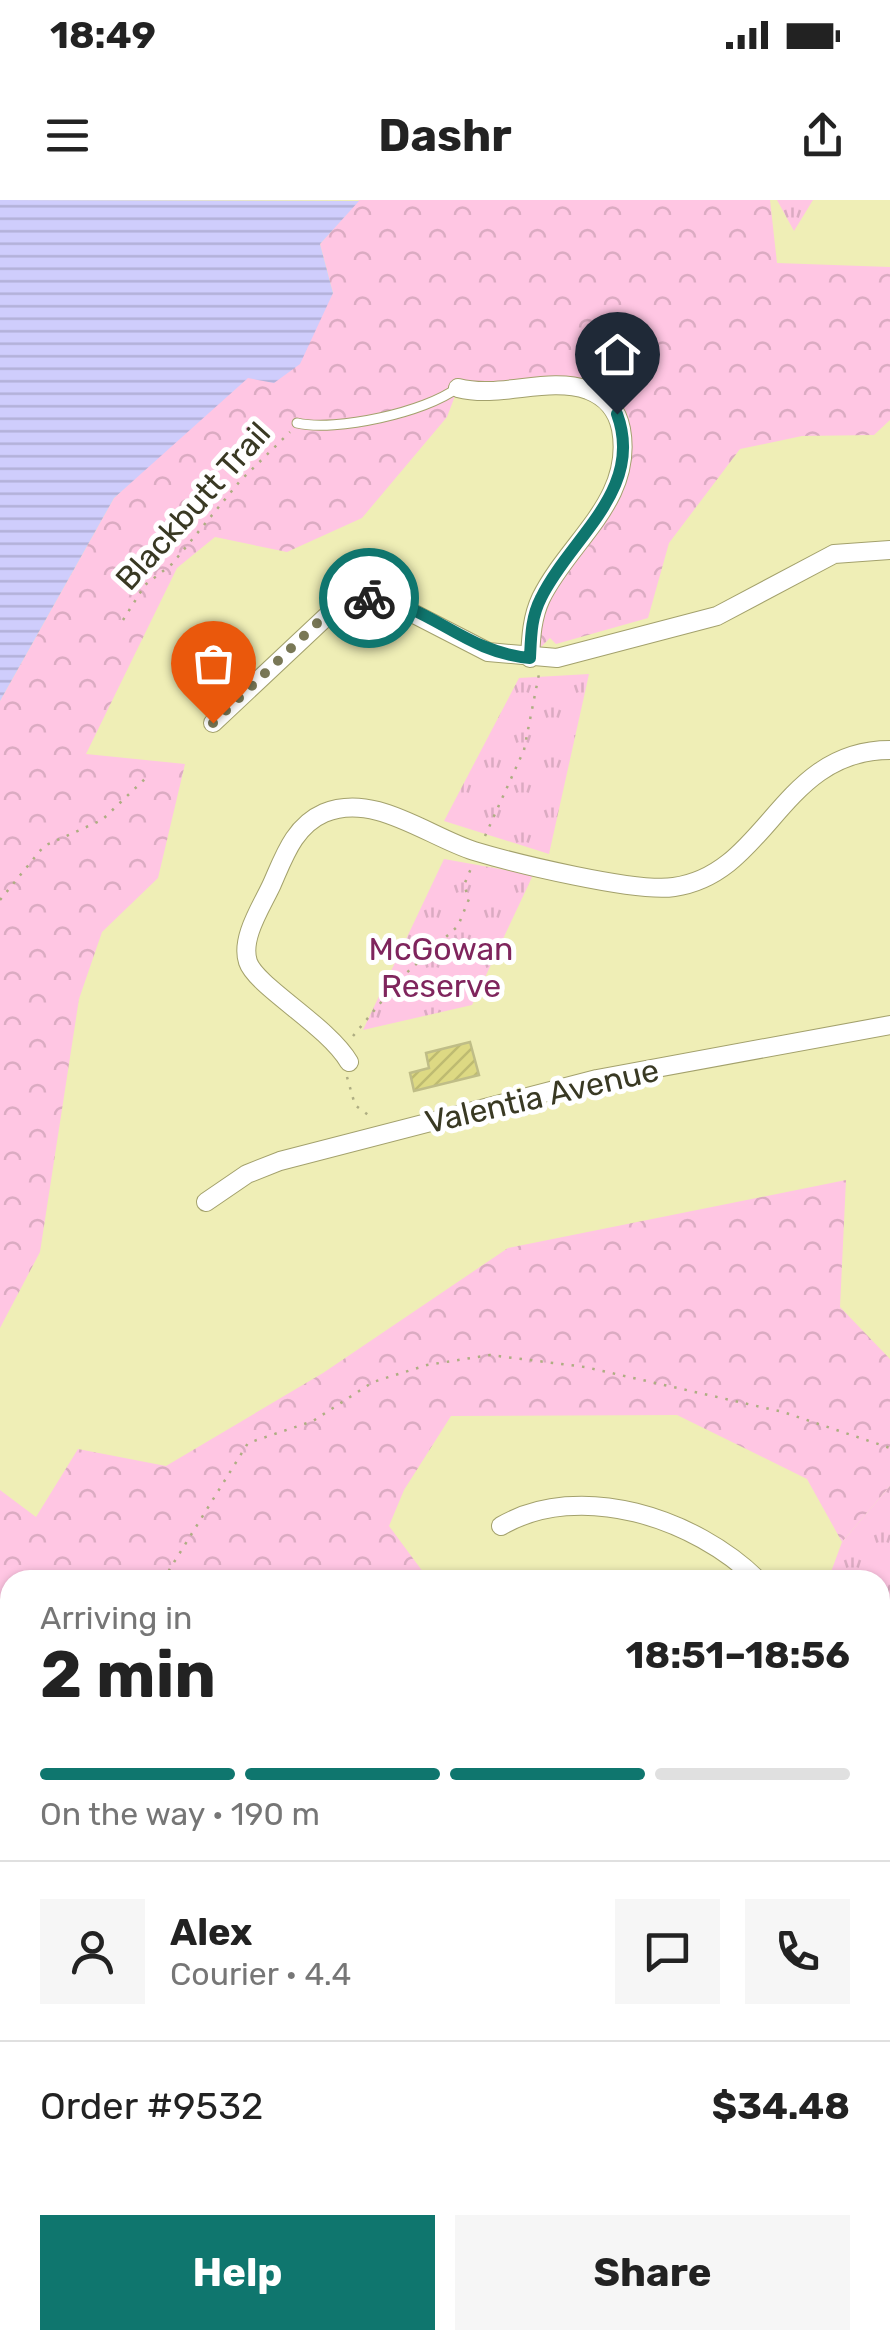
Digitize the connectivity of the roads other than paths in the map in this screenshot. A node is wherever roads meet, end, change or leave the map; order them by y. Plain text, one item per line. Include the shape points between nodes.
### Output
1 (458, 388) joint
2 (297, 423) road end
3 (890, 550) edge
4 (536, 658) junction
5 (213, 723) dead end
6 (890, 750) edge
7 (890, 1025) edge
8 (349, 1062) road end
9 (206, 1202) dead end
10 (500, 1526) dead end
11 (743, 1570) edge

1 - 2 lane via 440,401 383,415
1 - 4 street via 582,388 605,398 620,424 622,464 614,491 540,600
3 - 4 street via 834,554 717,616 573,655
4 - 5 street via 478,648 387,600 356,598 326,613
6 - 8 street via 816,772 730,862 687,885 642,886 478,852 371,808 313,819 293,839 249,936 247,960 259,978 334,1038
7 - 9 street, Valentia Avenue via 543,1092 280,1161
10 - 11 street via 540,1507 626,1512 675,1524

